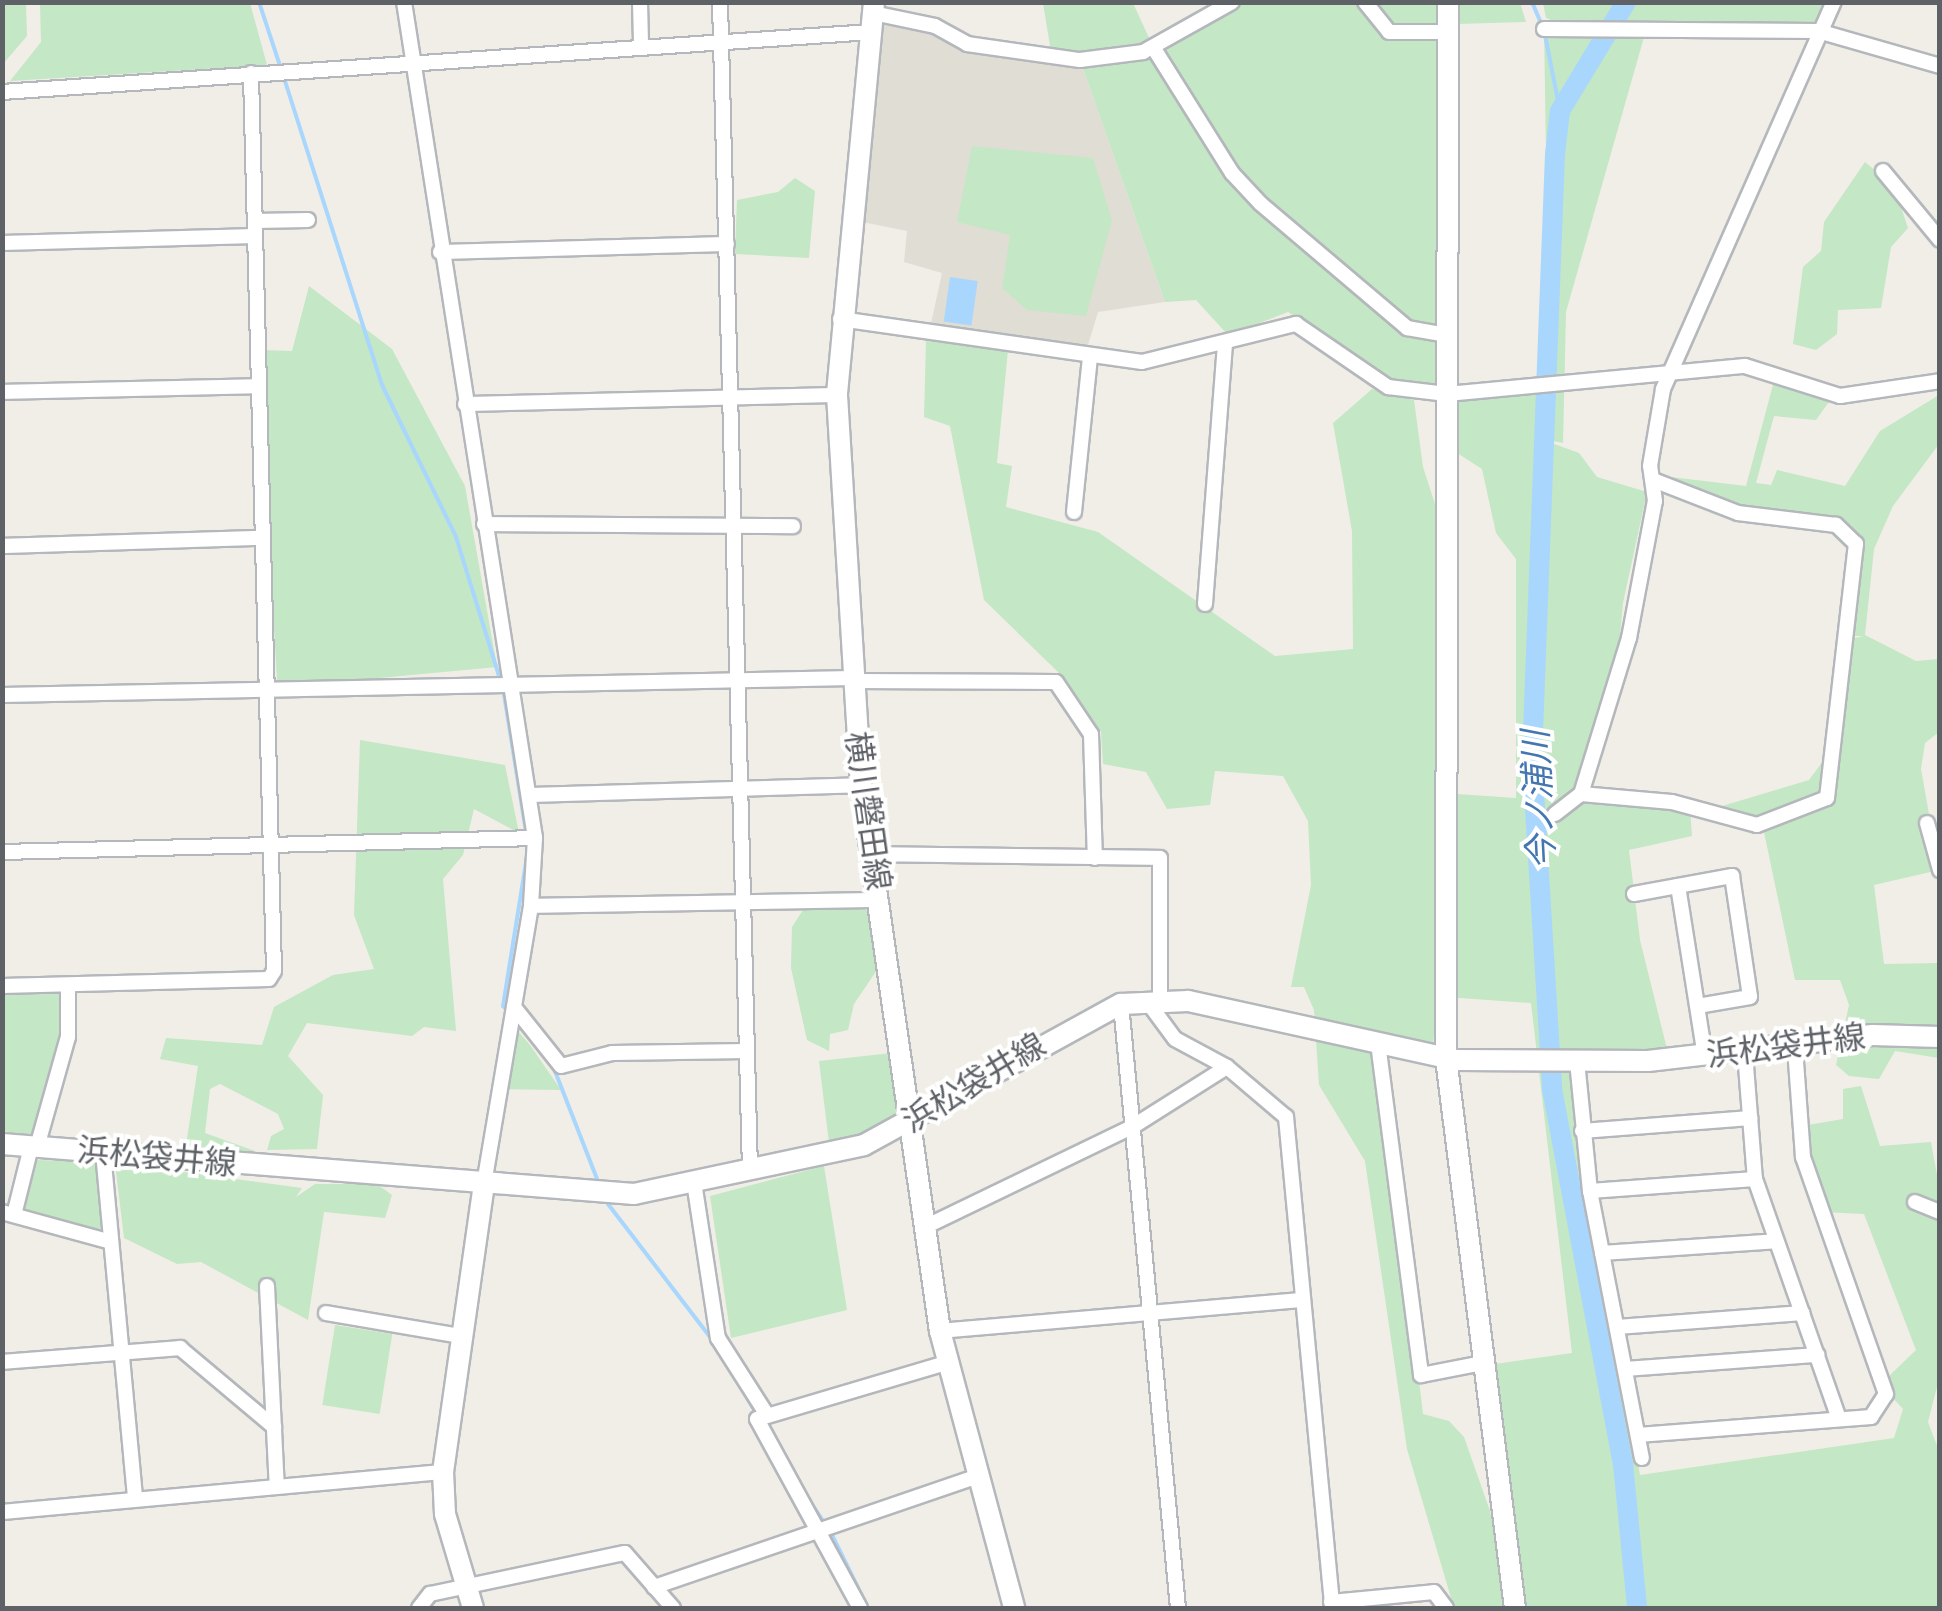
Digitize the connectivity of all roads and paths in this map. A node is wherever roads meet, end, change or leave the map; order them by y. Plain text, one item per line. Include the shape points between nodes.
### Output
1 (404, 2) edge
2 (640, 2) edge
3 (720, 2) edge
4 (1232, 2) edge
5 (1366, 2) edge
6 (1448, 2) edge
7 (1834, 2) edge
8 (872, 16) edge
9 (1544, 29) dead end
10 (1818, 31) junction
11 (1448, 32) junction
12 (722, 39) junction
13 (641, 44) junction
14 (1153, 48) junction
15 (410, 62) junction
16 (1940, 66) edge
17 (251, 73) junction
18 (2, 92) edge
19 (1883, 171) dead end
20 (308, 220) dead end
21 (255, 229) junction
22 (1940, 240) edge
23 (2, 243) edge
24 (728, 244) junction
25 (440, 252) junction
26 (840, 319) junction
27 (1446, 334) junction
28 (1224, 344) junction
29 (1090, 356) junction
30 (1670, 374) junction
31 (1940, 381) edge
32 (259, 386) junction
33 (2, 392) edge
34 (1447, 394) junction
35 (836, 395) junction
36 (732, 399) junction
37 (465, 404) junction
38 (1653, 480) junction
39 (1074, 512) dead end
40 (484, 524) junction
41 (794, 526) dead end
42 (734, 527) junction
43 (263, 538) junction
44 (2, 546) edge
45 (1205, 604) dead end
46 (739, 680) junction
47 (853, 680) junction
48 (511, 684) junction
49 (268, 692) junction
50 (2, 695) edge
51 (861, 785) junction
52 (742, 789) junction
53 (1581, 794) junction
54 (529, 795) junction
55 (1555, 814) dead end
56 (1927, 823) dead end
57 (535, 838) junction
58 (271, 844) junction
59 (2, 852) edge
60 (872, 854) junction
61 (1094, 858) junction
62 (1940, 870) edge
63 (1678, 886) junction
64 (1634, 894) dead end
65 (880, 900) junction
66 (744, 902) junction
67 (532, 906) junction
68 (68, 985) junction
69 (2, 986) edge
70 (1154, 1001) junction
71 (1121, 1004) junction
72 (1698, 1006) junction
73 (514, 1007) junction
74 (1940, 1037) edge
75 (1378, 1043) junction
76 (1795, 1047) junction
77 (748, 1050) junction
78 (1745, 1053) junction
79 (1705, 1057) junction
80 (1446, 1058) junction
81 (1558, 1061) junction
82 (1227, 1067) junction
83 (1750, 1118) junction
84 (914, 1121) junction
85 (1132, 1126) junction
86 (1582, 1131) junction
87 (2, 1144) edge
88 (34, 1147) junction
89 (103, 1152) junction
90 (750, 1169) junction
91 (1755, 1180) junction
92 (694, 1182) junction
93 (484, 1184) junction
94 (1590, 1192) junction
95 (1916, 1202) dead end
96 (9, 1211) edge
97 (1940, 1212) edge
98 (927, 1226) junction
99 (1776, 1241) junction
100 (111, 1242) junction
101 (1602, 1253) junction
102 (267, 1286) dead end
103 (1303, 1300) junction
104 (326, 1313) dead end
105 (1802, 1313) junction
106 (1150, 1314) junction
107 (1617, 1328) junction
108 (940, 1331) junction
109 (460, 1336) junction
110 (121, 1353) junction
111 (1817, 1355) junction
112 (2, 1362) edge
113 (946, 1363) junction
114 (1483, 1364) junction
115 (1625, 1368) junction
116 (764, 1416) junction
117 (1840, 1419) junction
118 (274, 1427) junction
119 (1638, 1436) junction
120 (1642, 1458) dead end
121 (443, 1472) junction
122 (976, 1477) junction
123 (277, 1486) junction
124 (134, 1499) junction
125 (2, 1512) edge
126 (824, 1524) junction
127 (654, 1587) junction
128 (470, 1598) edge
129 (1331, 1606) edge
130 (419, 1608) edge
131 (673, 1608) edge
132 (860, 1608) edge
133 (1014, 1608) edge
134 (1178, 1608) edge
135 (1446, 1608) edge
136 (1515, 1608) edge

1 - 15 street
2 - 13 street
3 - 12 street
4 - 14 street
5 - 11 street via 1389,32
6 - 11 main road
7 - 10 street
8 - 12 street
8 - 14 street via 935,26 967,44 1052,58
8 - 26 main road, 横川磐田線
9 - 10 street
10 - 16 street
10 - 30 street
11 - 27 main road
12 - 13 street
12 - 24 street
13 - 15 street
14 - 27 street via 1232,174 1261,204 1407,328
15 - 17 street
15 - 25 street
17 - 18 street
17 - 21 street
19 - 22 street
20 - 21 street
21 - 23 street
21 - 32 street
24 - 25 street
24 - 36 street
25 - 37 street
26 - 29 street
26 - 35 main road, 横川磐田線
27 - 34 main road
28 - 29 street via 1172,360
28 - 34 street via 1296,324 1317,331 1388,387
28 - 45 street
29 - 39 street
30 - 31 street via 1745,366 1840,396
30 - 34 street
30 - 38 street
32 - 33 street
32 - 43 street
34 - 80 main road
35 - 36 street
35 - 47 main road, 横川磐田線
36 - 37 street
36 - 42 street
37 - 40 street
38 - 53 street via 1629,638
38 - 53 street via 1738,513 1836,525 1856,544 1827,798 1757,825 1672,802
40 - 42 street
40 - 48 street
41 - 42 street
42 - 46 street
43 - 44 street
43 - 49 street
46 - 47 street
46 - 48 street
46 - 52 street
47 - 51 main road, 横川磐田線
47 - 61 street via 1056,682 1091,734
48 - 49 street
48 - 54 street
49 - 50 street
49 - 58 street
51 - 52 street
51 - 60 main road, 横川磐田線
52 - 54 street
52 - 66 street
53 - 55 street
54 - 57 street
56 - 62 street
57 - 58 street
57 - 67 street
58 - 59 street
58 - 68 street via 268,979
60 - 61 street
60 - 65 main road, 横川磐田線
61 - 70 street via 1160,858
63 - 64 street
63 - 72 street
63 - 72 street via 1732,876 1750,997
65 - 66 street
65 - 84 main road, 横川磐田線
66 - 67 street
66 - 77 street
67 - 73 street
68 - 69 street
68 - 88 street via 68,1037
70 - 71 main road, 浜松袋井線
70 - 75 main road, 浜松袋井線
70 - 82 street via 1175,1039
71 - 84 main road, 浜松袋井線 via 1050,1036
71 - 85 street
72 - 79 street
73 - 77 street via 561,1066 612,1053
73 - 93 street
74 - 76 main road, 浜松袋井線 via 1898,1032
75 - 80 main road, 浜松袋井線
75 - 114 street via 1421,1375
76 - 78 main road, 浜松袋井線
76 - 117 street via 1803,1158 1886,1394 1871,1417
77 - 90 street
78 - 79 main road, 浜松袋井線
78 - 83 street
79 - 81 main road, 浜松袋井線
80 - 81 main road, 浜松袋井線
80 - 114 main road
81 - 86 street
82 - 85 street
82 - 103 street via 1286,1117
83 - 86 street
83 - 91 street
84 - 90 main road, 浜松袋井線 via 864,1145
84 - 98 main road, 横川磐田線
85 - 98 street
85 - 106 street
86 - 94 street
87 - 88 main road, 浜松袋井線
88 - 89 main road, 浜松袋井線
88 - 96 street
89 - 93 main road, 浜松袋井線
89 - 100 street
90 - 92 main road, 浜松袋井線
91 - 94 street
91 - 99 street
92 - 93 main road, 浜松袋井線 via 608,1194
92 - 116 street via 718,1338
93 - 109 main road
94 - 101 street
95 - 97 street
96 - 100 street
98 - 108 main road, 横川磐田線
99 - 101 street
99 - 105 street
100 - 110 street
101 - 107 street
102 - 118 street
103 - 106 street
103 - 129 street
104 - 109 street
105 - 107 street
105 - 111 street
106 - 108 street
106 - 134 street
107 - 115 street
108 - 113 main road, 横川磐田線
109 - 121 main road
110 - 112 street
110 - 118 street via 180,1348
110 - 124 street
111 - 115 street
111 - 117 street
113 - 116 street
113 - 122 main road, 横川磐田線
114 - 136 main road
115 - 119 street
116 - 126 street
117 - 119 street
118 - 123 street
119 - 120 street
121 - 123 street
121 - 128 main road via 446,1514
122 - 126 street
122 - 133 main road, 横川磐田線
123 - 124 street
124 - 125 street
126 - 127 street
126 - 132 street
127 - 128 street via 625,1553
127 - 131 street
128 - 130 street via 430,1594
129 - 135 street via 1434,1592

